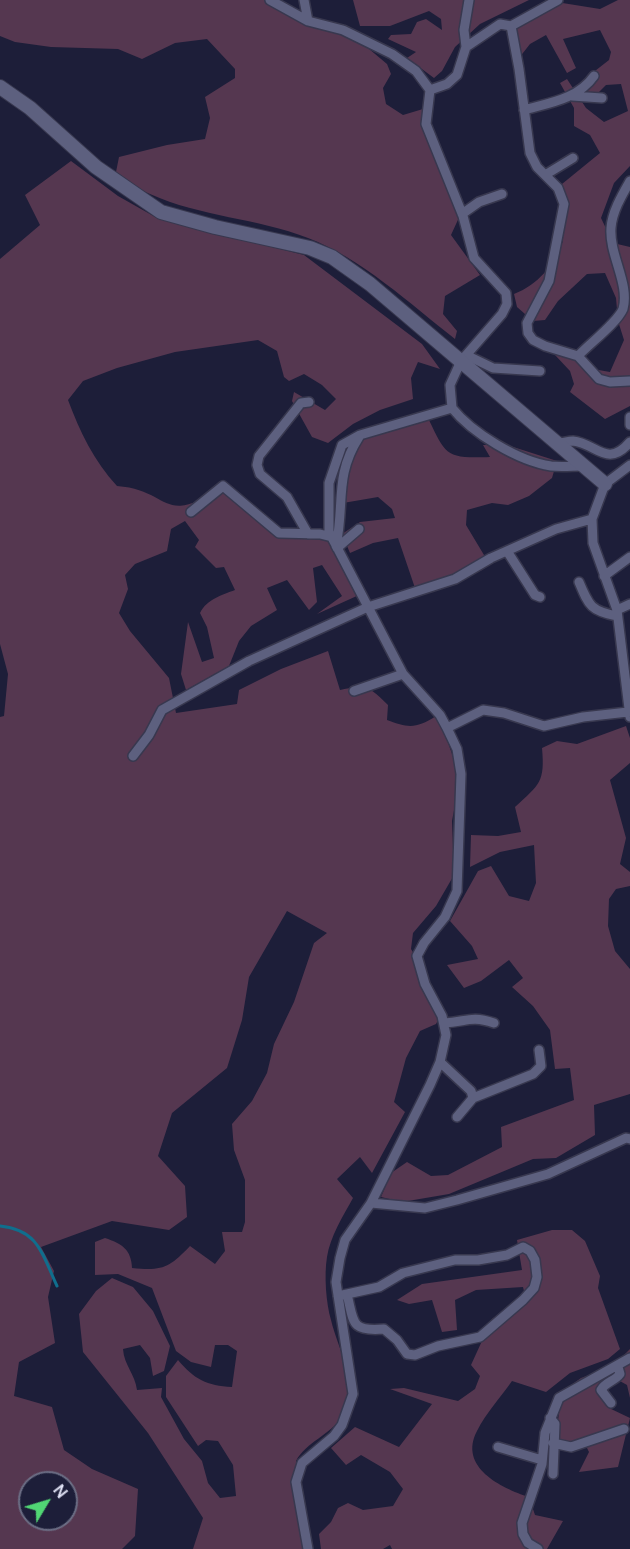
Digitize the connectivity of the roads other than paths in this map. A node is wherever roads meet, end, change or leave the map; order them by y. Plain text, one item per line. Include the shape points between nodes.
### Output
1 (270, 0) edge
2 (304, 0) edge
3 (469, 0) edge
4 (558, 0) edge
5 (308, 21) junction
6 (510, 26) junction
7 (466, 47) junction
8 (594, 76) dead end
9 (0, 87) edge
10 (430, 90) junction
11 (572, 96) junction
12 (602, 98) dead end
13 (524, 110) junction
14 (573, 158) dead end
15 (545, 175) junction
16 (630, 181) edge
17 (502, 194) dead end
18 (462, 214) junction
19 (578, 356) junction
20 (464, 358) junction
21 (540, 371) dead end
22 (630, 372) edge
23 (625, 381) edge
24 (309, 402) dead end
25 (452, 408) junction
26 (630, 417) edge
27 (630, 425) edge
28 (630, 442) edge
29 (558, 443) junction
30 (630, 465) edge
31 (583, 466) junction
32 (605, 484) junction
33 (191, 512) dead end
34 (592, 519) junction
35 (359, 529) dead end
36 (308, 534) junction
37 (335, 544) junction
38 (507, 551) junction
39 (630, 557) edge
40 (604, 576) junction
41 (579, 582) dead end
42 (540, 597) dead end
43 (630, 604) edge
44 (368, 607) junction
45 (617, 613) junction
46 (403, 674) junction
47 (627, 687) edge
48 (354, 691) dead end
49 (629, 714) edge
50 (447, 728) junction
51 (133, 756) dead end
52 (444, 1023) junction
53 (494, 1023) dead end
54 (539, 1050) dead end
55 (440, 1062) junction
56 (473, 1098) junction
57 (457, 1117) dead end
58 (630, 1139) edge
59 (370, 1203) junction
60 (342, 1295) junction
61 (630, 1358) edge
62 (618, 1367) junction
63 (611, 1403) dead end
64 (550, 1418) junction
65 (624, 1429) dead end
66 (553, 1443) junction
67 (498, 1448) dead end
68 (542, 1460) junction
69 (553, 1474) dead end
70 (308, 1549) edge
71 (538, 1549) edge

1 - 5 street
2 - 5 street
3 - 7 street via 464,30
4 - 6 street
5 - 10 street via 343,30 392,54 416,71
6 - 7 street via 501,24
6 - 13 street
7 - 10 street via 456,75 447,84
8 - 11 street
9 - 20 street via 30,108 96,168 161,212 310,248 332,257
10 - 18 street via 426,124
11 - 12 street
11 - 13 street
13 - 15 street via 530,153
14 - 15 street
15 - 19 street via 558,188 564,204 549,281 527,323 528,333 545,346
16 - 19 street via 611,228 626,299 622,311
17 - 18 street via 479,202
18 - 20 street via 474,258 506,293 507,304
19 - 23 street via 599,379
20 - 21 street via 493,368
20 - 25 street via 450,386
20 - 29 street
22 - 23 street
24 - 36 street via 301,403 259,456 257,465 260,474 287,497
25 - 31 street via 477,434 537,462
25 - 37 street via 360,435 342,445 328,483 329,532
26 - 27 street
28 - 29 street via 614,454 603,454 574,441
29 - 31 street
30 - 32 street
31 - 32 street
32 - 34 street
33 - 36 street via 223,486 279,533
34 - 38 street via 556,528
34 - 40 street via 593,543
35 - 37 street
36 - 37 street
37 - 44 street
38 - 42 street
38 - 44 street via 455,579
39 - 40 street
40 - 45 street
41 - 45 street via 588,603 598,612
43 - 45 street
44 - 46 street
44 - 51 street via 183,695 162,710
45 - 47 street
46 - 48 street
46 - 50 street
47 - 49 street
49 - 50 street via 583,717 544,726 483,710
50 - 52 street via 457,749 461,774 457,891 445,917 417,956 425,984
52 - 53 street via 475,1017
52 - 55 street via 446,1035
54 - 56 street via 541,1066 533,1074
55 - 56 street via 471,1091
55 - 59 street
56 - 57 street
58 - 59 street via 548,1174 425,1208
59 - 60 street via 345,1240 336,1282
60 - 60 street via 379,1287 403,1273 455,1260 507,1255 523,1247 535,1260 534,1288 489,1331 415,1355 407,1354 384,1329 361,1330 354,1325
60 - 70 street via 353,1394 342,1425 302,1463 296,1482
61 - 62 street
62 - 63 street via 620,1374 601,1390
62 - 64 street via 564,1394
64 - 66 street via 555,1424
64 - 68 street
65 - 66 street via 571,1447
66 - 69 street
67 - 68 street
68 - 71 street via 522,1523 528,1542

